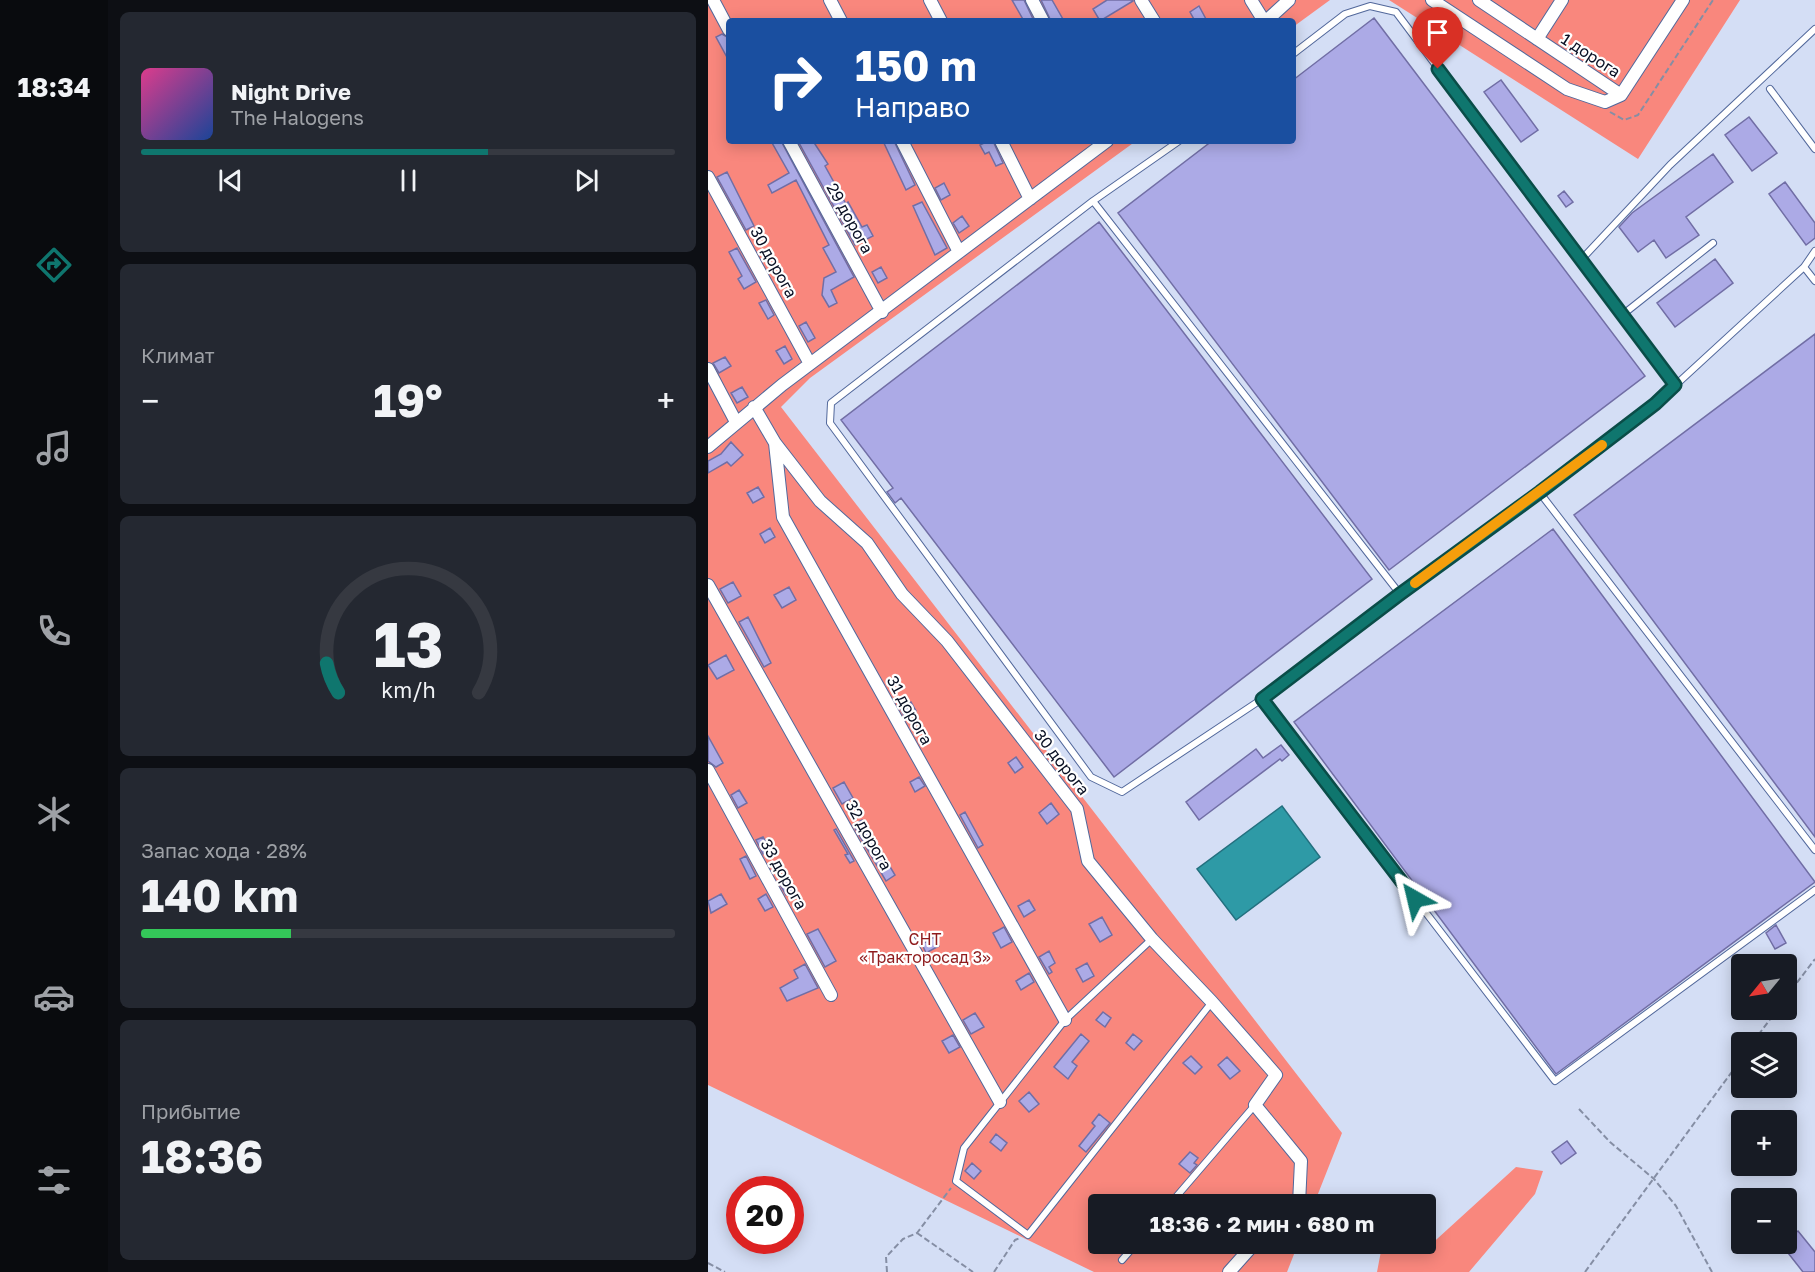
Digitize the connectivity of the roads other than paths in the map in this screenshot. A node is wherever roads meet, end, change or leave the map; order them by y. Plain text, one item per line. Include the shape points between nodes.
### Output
1 (713, 0) edge
2 (830, 0) edge
3 (930, 0) edge
4 (1032, 0) edge
5 (1142, 0) edge
6 (1251, 0) edge
7 (1289, 0) edge
8 (1432, 0) edge
9 (1479, 0) edge
10 (1562, 0) edge
11 (1683, 0) edge
12 (839, 18) edge
13 (939, 18) edge
14 (1041, 18) edge
15 (1152, 18) edge
16 (1263, 18) edge
17 (1268, 18) edge
18 (726, 24) edge
19 (1815, 29) edge
20 (1537, 39) junction
21 (1296, 52) edge
22 (1770, 89) dead end
23 (1621, 95) junction
24 (791, 144) edge
25 (904, 144) edge
26 (1002, 144) edge
27 (1103, 144) edge
28 (1175, 144) edge
29 (1815, 149) edge
30 (708, 177) edge
31 (1030, 199) junction
32 (1093, 201) junction
33 (1713, 243) dead end
34 (1815, 251) edge
35 (959, 252) junction
36 (1580, 261) junction
37 (1804, 267) junction
38 (1815, 281) edge
39 (882, 312) junction
40 (1621, 316) junction
41 (810, 364) junction
42 (708, 369) edge
43 (1675, 385) junction
44 (754, 407) junction
45 (736, 422) junction
46 (775, 443) junction
47 (708, 447) edge
48 (1540, 492) junction
49 (708, 585) edge
50 (1400, 594) junction
51 (1262, 699) junction
52 (708, 770) edge
53 (1815, 850) edge
54 (1815, 890) edge
55 (1152, 939) junction
56 (831, 995) dead end
57 (1212, 1002) junction
58 (1065, 1020) junction
59 (1000, 1102) junction
60 (1255, 1105) junction
61 (1179, 1194) edge
62 (1299, 1194) edge
63 (1127, 1254) edge
64 (1245, 1254) edge
65 (1122, 1260) dead end
66 (1229, 1272) edge

1 - 18 street
2 - 12 street
3 - 13 street
4 - 14 street
5 - 15 street
6 - 16 street
7 - 17 street
8 - 23 street via 1568,89 1605,102
9 - 20 street, 1 дорога
10 - 20 street
11 - 23 street, 1 дорога
19 - 36 lane via 1670,165
20 - 23 street, 1 дорога
21 - 36 lane via 1345,14 1370,6 1395,12
22 - 29 lane
24 - 39 street, 29 дорога
25 - 35 street
26 - 31 street
27 - 31 street
28 - 32 lane
30 - 41 street, 30 дорога
31 - 35 street
32 - 50 lane
32 - 51 lane via 831,404 830,423 1091,777 1122,792
33 - 40 lane
34 - 37 lane
35 - 39 street
36 - 40 lane
37 - 38 lane
37 - 43 lane
39 - 41 street
40 - 43 lane
41 - 44 street
42 - 45 street
43 - 48 lane
44 - 45 street
44 - 46 street, 31 дорога
45 - 47 street
46 - 55 street, 30 дорога via 820,501 867,543 902,594 947,641 1077,809 1088,861
46 - 58 street, 31 дорога via 783,517
48 - 50 lane
48 - 53 lane
49 - 59 street, 32 дорога
50 - 51 lane
51 - 54 lane via 1555,1081
52 - 56 street, 33 дорога
55 - 57 street, 30 дорога
55 - 58 lane
57 - 59 lane via 1028,1235 956,1181 964,1148
57 - 60 street, 30 дорога via 1276,1075
58 - 59 lane
60 - 61 lane
60 - 62 street via 1301,1161
63 - 65 lane
64 - 66 street

